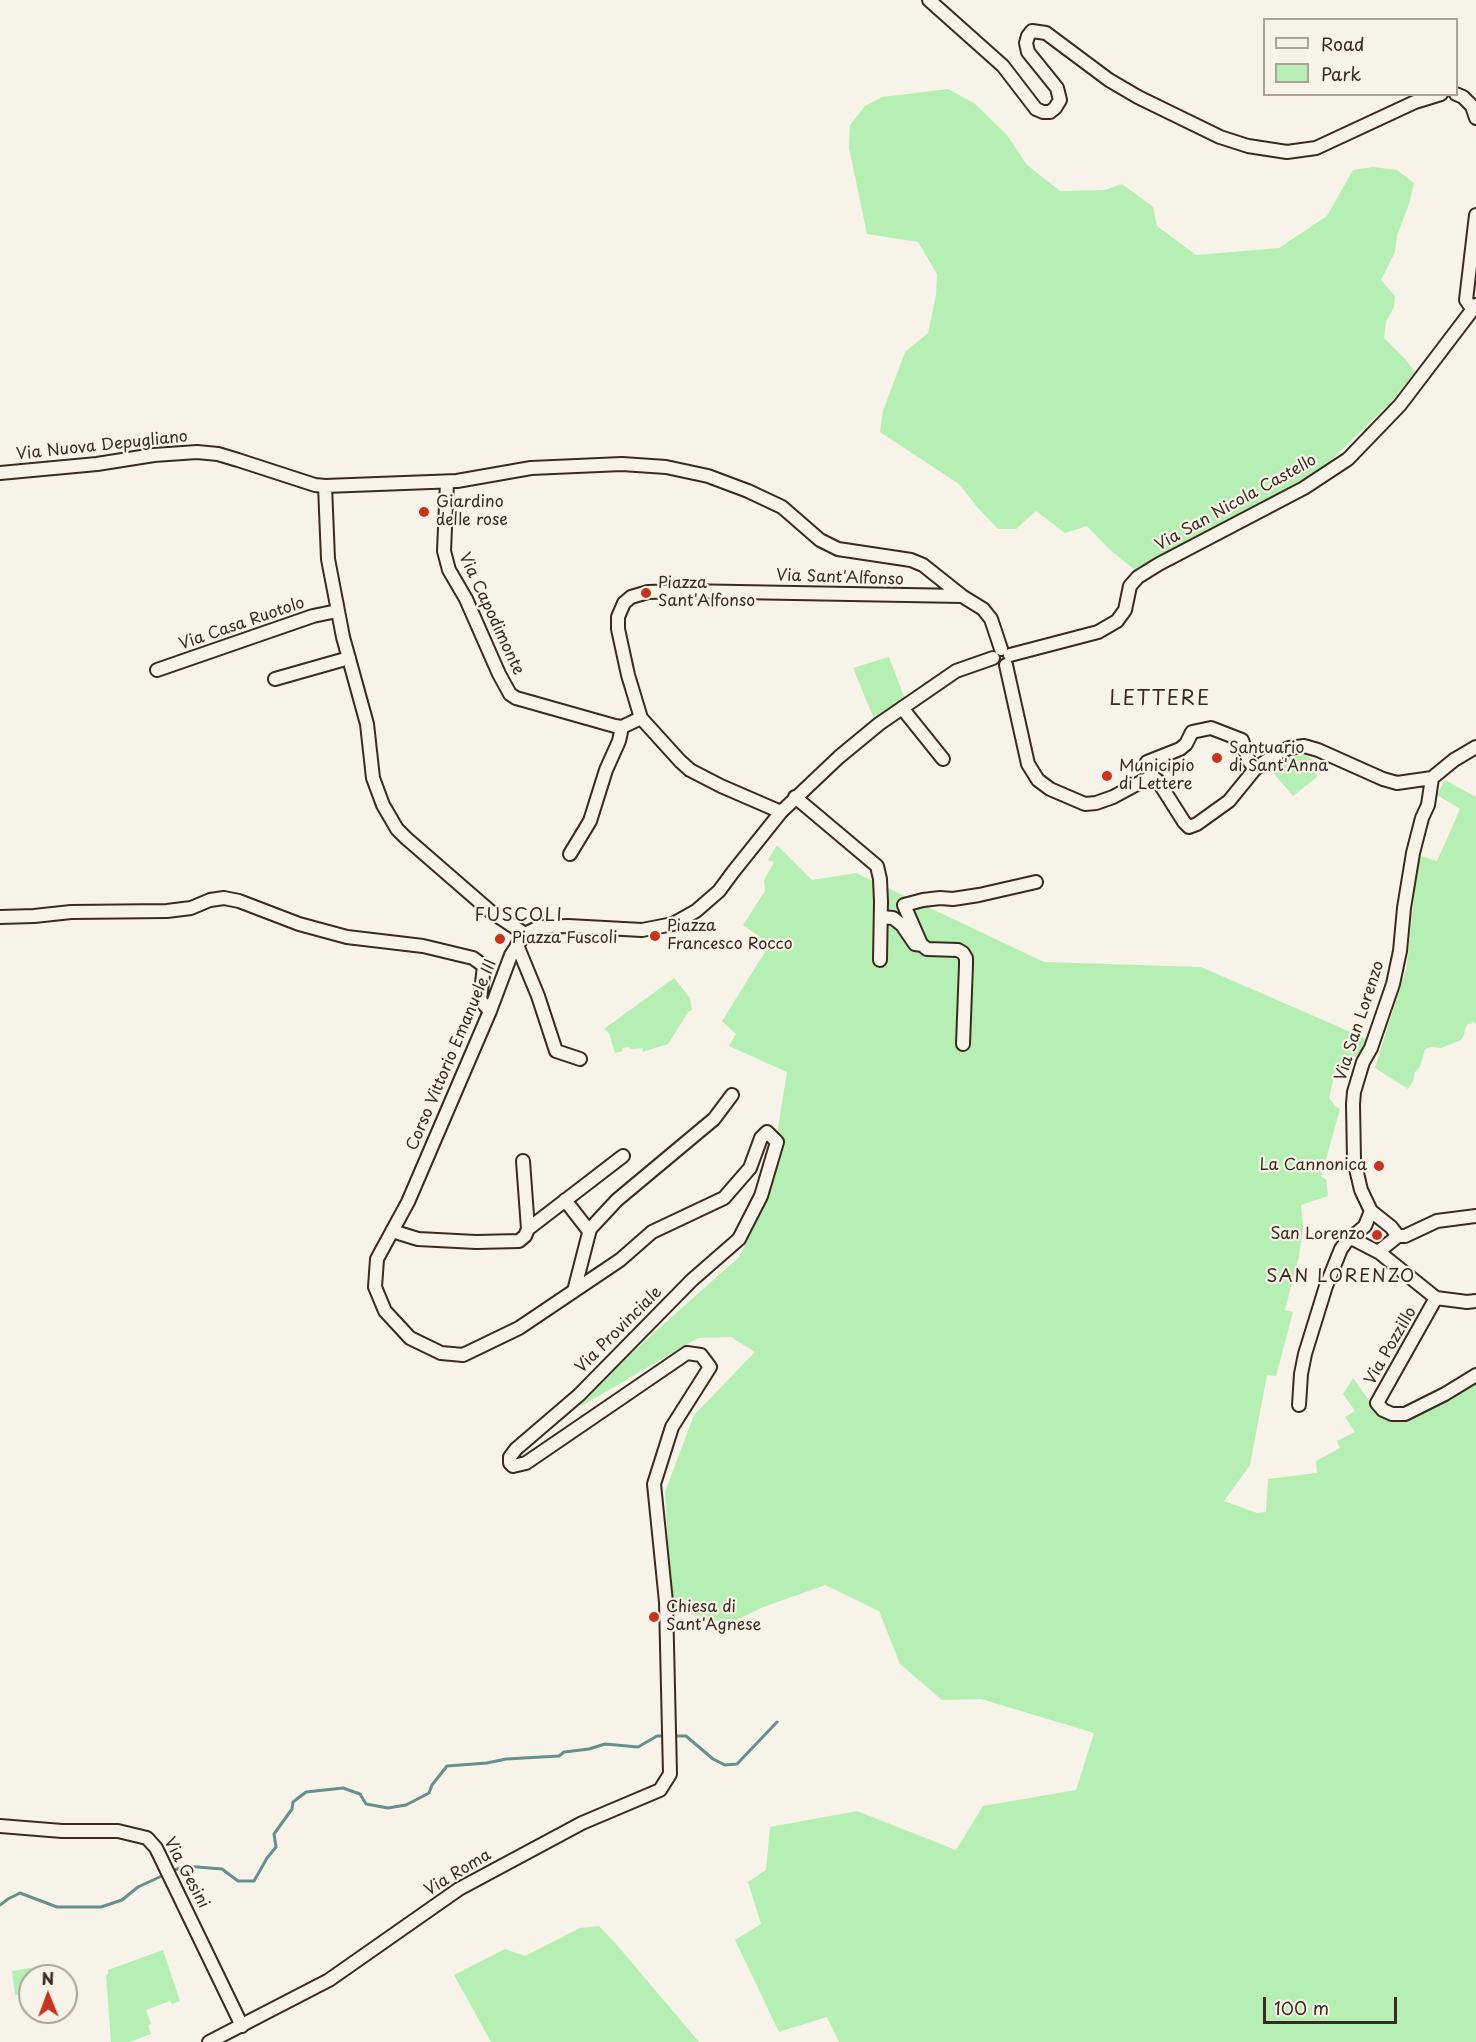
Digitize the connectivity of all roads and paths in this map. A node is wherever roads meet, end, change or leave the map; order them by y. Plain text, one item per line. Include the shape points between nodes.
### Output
1 (929, 0) edge
2 (1458, 95) edge
3 (1434, 96) edge
4 (1476, 118) edge
5 (1476, 215) edge
6 (1474, 308) edge
7 (0, 473) edge
8 (447, 482) junction
9 (326, 486) junction
10 (962, 596) junction
11 (337, 610) junction
12 (1002, 657) junction
13 (349, 658) junction
14 (157, 670) dead end
15 (275, 679) dead end
16 (902, 708) junction
17 (641, 718) junction
18 (622, 727) junction
19 (1476, 747) edge
20 (943, 759) dead end
21 (1147, 762) dead end
22 (1256, 769) junction
23 (1432, 778) junction
24 (795, 797) junction
25 (781, 812) junction
26 (570, 854) dead end
27 (1036, 882) dead end
28 (0, 917) edge
29 (881, 917) junction
30 (525, 934) junction
31 (517, 945) junction
32 (922, 945) junction
33 (880, 960) dead end
34 (490, 1011) junction
35 (963, 1044) dead end
36 (580, 1059) dead end
37 (732, 1095) dead end
38 (623, 1156) dead end
39 (523, 1161) dead end
40 (565, 1200) junction
41 (1371, 1211) junction
42 (1476, 1216) edge
43 (528, 1229) junction
44 (392, 1231) junction
45 (589, 1232) junction
46 (1398, 1236) junction
47 (1351, 1238) junction
48 (1378, 1252) junction
49 (375, 1287) joint
50 (574, 1291) junction
51 (1436, 1299) junction
52 (1476, 1301) edge
53 (1476, 1375) edge
54 (1299, 1405) dead end
55 (669, 1709) joint
56 (0, 1826) edge
57 (242, 2026) junction
58 (209, 2042) edge

1 - 3 street via 1003,66 1035,109 1044,112 1056,108 1060,100 1057,87 1028,52 1026,43 1032,31 1046,33 1138,97 1220,137 1248,146 1287,152 1316,148
2 - 4 street via 1472,106
5 - 6 street via 1466,300
6 - 12 street, Via San Nicola Castello via 1400,405 1348,459 1304,488 1138,577 1130,586 1125,610 1117,621 1098,632
7 - 9 street, Via Nuova Depugliano via 197,452 238,459 315,486
8 - 9 street, Via Nuova Depugliano
8 - 10 street, Via Nuova Depugliano via 531,468 622,464 687,471 782,507 820,540 838,549 910,560
8 - 18 street, Via Capodimonte via 444,551 449,570 510,694
9 - 11 street via 328,559
10 - 12 street, Via Nuova Depugliano via 991,619
10 - 17 street, Via Sant'Alfonso via 682,591 631,597 618,617 618,629
11 - 13 street
11 - 14 street, Via Casa Ruotolo
12 - 16 street via 956,671
12 - 22 street via 1028,764 1038,780 1050,789 1085,804 1096,803 1152,776 1189,827 1229,801
13 - 15 street
13 - 30 street via 368,724 373,778 392,822 490,910
16 - 20 street
16 - 24 street
17 - 18 street
17 - 25 street via 690,770
18 - 26 street via 590,821
19 - 23 street
21 - 22 street via 1180,748 1192,732 1211,728 1242,740
22 - 23 street via 1276,754 1304,746 1397,783
23 - 41 street, Via San Lorenzo via 1412,863 1393,984 1354,1092 1354,1160
24 - 25 street
24 - 29 street via 877,866
25 - 30 street via 719,891 673,924 642,930 539,927
27 - 32 street via 979,895 904,905
28 - 34 street via 167,911 191,908 210,900 239,900 299,924 347,937 423,946 473,958 484,966 480,1000
29 - 32 street via 893,918 915,944
29 - 33 street
30 - 31 street, Corso Vittorio Emanuele III
31 - 34 street, Corso Vittorio Emanuele III
31 - 36 street via 556,1051
32 - 35 street via 927,950 958,950 966,958
34 - 44 street, Corso Vittorio Emanuele III
37 - 45 street via 714,1119 617,1200
38 - 40 street
39 - 43 street
40 - 43 street
40 - 45 street
41 - 46 street, Via San Lorenzo
41 - 47 street via 1365,1226
42 - 46 street via 1437,1221
43 - 44 street via 519,1241 476,1242 418,1239
44 - 49 street, Corso Vittorio Emanuele III via 377,1259
45 - 50 street
46 - 48 street
47 - 48 street, Via Pozzillo
47 - 54 street via 1341,1249 1326,1286 1301,1374
48 - 51 street, Via Pozzillo
49 - 50 street, Via Provinciale via 386,1311 410,1338 441,1353 463,1354 519,1328
50 - 55 street, Via Provinciale via 620,1260 652,1232 724,1198 750,1168 767,1132 777,1142 761,1196 739,1239 510,1457 513,1466 526,1463 687,1353 701,1355 710,1367 672,1427 654,1484 666,1602
51 - 52 street
51 - 53 street, Via Pozzillo via 1377,1403 1392,1414 1405,1414
55 - 57 street, Via Roma via 671,1766 660,1790 582,1823 459,1889 348,1968
56 - 57 street, Via Gesini via 118,1831 147,1838 185,1904
57 - 58 street, Via Roma

